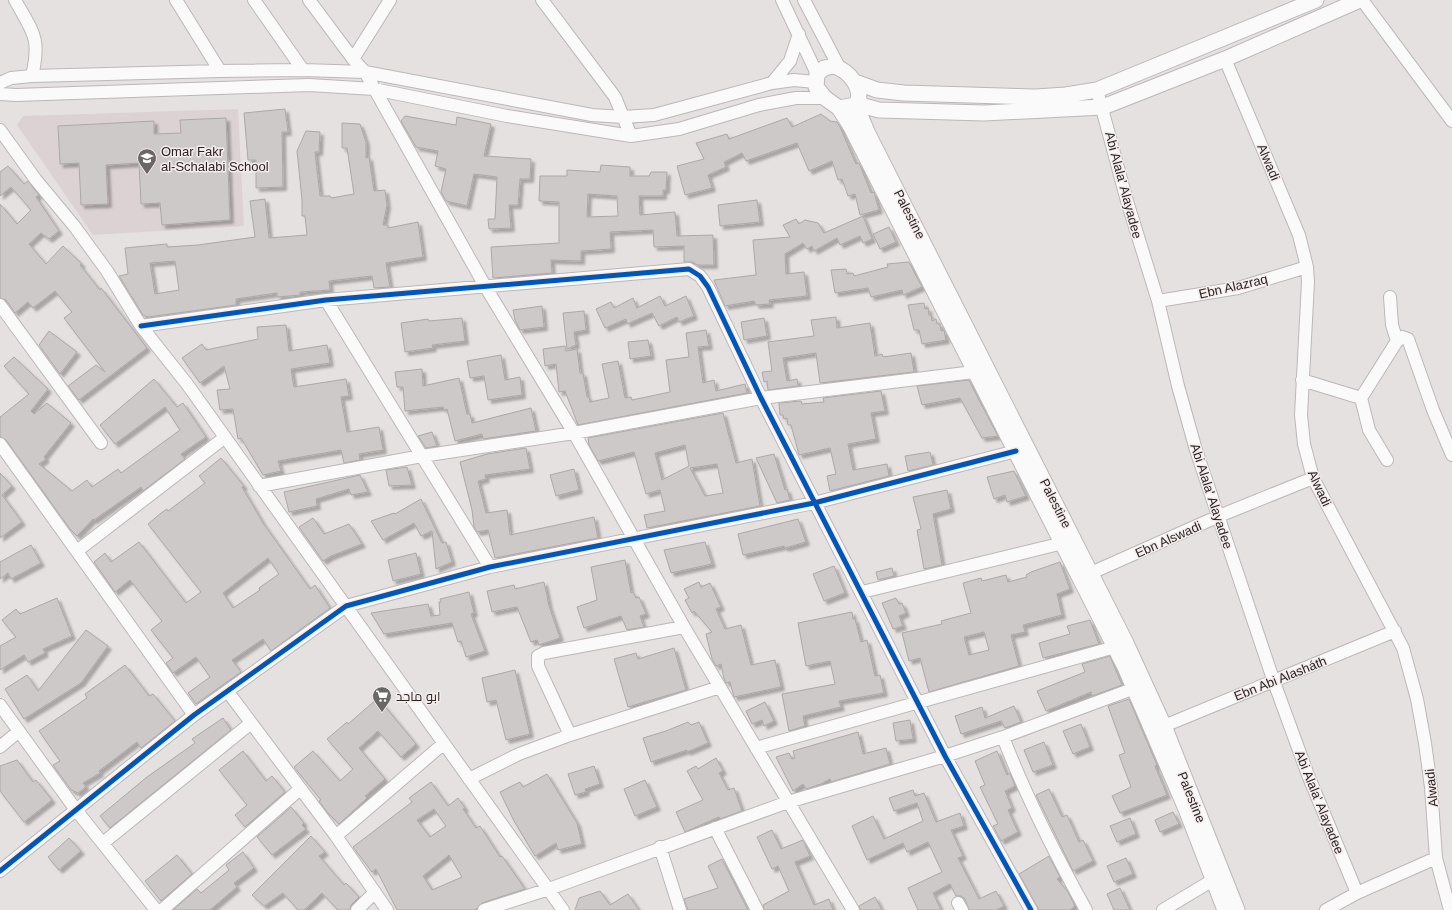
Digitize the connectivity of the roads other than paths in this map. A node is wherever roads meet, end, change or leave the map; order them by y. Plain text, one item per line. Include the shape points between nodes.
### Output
1 (15, 0) edge
2 (176, 0) edge
3 (254, 0) edge
4 (309, 0) edge
5 (390, 0) edge
6 (542, 0) edge
7 (782, 0) edge
8 (804, 0) edge
9 (1361, 0) edge
10 (1311, 1) edge
11 (799, 34) junction
12 (353, 59) junction
13 (1225, 59) junction
14 (839, 67) junction
15 (303, 70) junction
16 (220, 71) junction
17 (365, 72) junction
18 (32, 76) junction
19 (816, 78) junction
20 (855, 82) junction
21 (0, 83) edge
22 (772, 83) junction
23 (374, 89) junction
24 (1097, 90) junction
25 (0, 94) edge
26 (825, 98) junction
27 (857, 103) junction
28 (1104, 107) junction
29 (839, 108) junction
30 (879, 110) junction
31 (623, 117) junction
32 (1452, 121) edge
33 (0, 130) edge
34 (868, 134) junction
35 (631, 136) junction
36 (1307, 268) junction
37 (485, 286) junction
38 (1390, 296) dead end
39 (326, 300) junction
40 (1158, 300) junction
41 (0, 305) edge
42 (141, 326) junction
43 (1397, 341) junction
44 (981, 371) junction
45 (1302, 380) junction
46 (761, 398) junction
47 (1361, 398) junction
48 (574, 433) junction
49 (224, 438) junction
50 (101, 443) dead end
51 (0, 444) edge
52 (1016, 451) junction
53 (1452, 455) edge
54 (422, 456) junction
55 (1387, 460) dead end
56 (1313, 478) junction
57 (259, 486) junction
58 (814, 503) junction
59 (1052, 509) junction
60 (1219, 516) junction
61 (634, 537) junction
62 (1063, 543) junction
63 (77, 551) junction
64 (490, 567) junction
65 (1091, 573) junction
66 (862, 592) junction
67 (346, 606) junction
68 (684, 628) junction
69 (1395, 630) junction
70 (1115, 647) junction
71 (1274, 682) junction
72 (720, 686) junction
73 (1135, 688) junction
74 (228, 692) junction
75 (918, 702) junction
76 (0, 705) edge
77 (194, 715) junction
78 (251, 723) junction
79 (1164, 726) junction
80 (19, 731) junction
81 (570, 735) junction
82 (1003, 737) junction
83 (443, 744) junction
84 (0, 747) edge
85 (756, 748) junction
86 (945, 756) junction
87 (469, 779) junction
88 (300, 789) junction
89 (788, 802) junction
90 (76, 810) junction
91 (715, 828) junction
92 (336, 836) junction
93 (103, 843) junction
94 (660, 847) junction
95 (1436, 858) junction
96 (0, 871) edge
97 (1214, 880) junction
98 (549, 889) junction
99 (375, 892) junction
100 (1358, 893) junction
101 (156, 910) edge
102 (162, 910) edge
103 (357, 910) edge
104 (387, 910) edge
105 (484, 910) edge
106 (563, 910) edge
107 (680, 910) edge
108 (757, 910) edge
109 (853, 910) edge
110 (1031, 910) edge
111 (1086, 910) edge
112 (1163, 910) edge
113 (1225, 910) edge
114 (1237, 910) edge
115 (1326, 910) edge
116 (1450, 910) edge

1 - 18 street via 35,37 36,55
2 - 16 street
3 - 15 street
4 - 12 street
5 - 12 street
6 - 31 street via 614,97
7 - 11 street
8 - 14 street
9 - 13 main road
9 - 32 street
10 - 24 main road
11 - 19 street
11 - 22 street via 790,61
12 - 17 street
13 - 28 main road
13 - 36 street, Alwadi via 1300,235
14 - 19 main road via 828,67
14 - 20 main road
15 - 16 street
15 - 17 street
16 - 18 street
17 - 23 street
17 - 31 street via 592,115
18 - 21 street via 11,78
19 - 22 street
19 - 26 main road via 816,87
20 - 24 main road via 877,90 904,93 1036,97
20 - 27 main road via 859,94
22 - 31 street via 654,114
23 - 25 street via 309,85
23 - 35 street via 507,116
23 - 37 street
24 - 28 street, Abi Alala' Alayadee
26 - 29 main road
26 - 35 street via 796,98 759,105 679,129
27 - 29 main road
27 - 30 main road
27 - 34 main road, Palestine
28 - 30 main road via 984,113
28 - 40 street, Abi Alala' Alayadee via 1128,201
29 - 44 main road, Palestine
30 - 34 main road via 871,121
31 - 35 street
33 - 42 street via 107,271
34 - 44 main road, Palestine
36 - 40 street, Ebn Alazraq via 1238,288
36 - 45 street, Alwadi
37 - 39 street
37 - 46 street via 690,269 700,276 708,287
37 - 48 street
38 - 43 street via 1392,325
39 - 42 street
39 - 54 street
40 - 60 street, Abi Alala' Alayadee via 1196,450
41 - 50 street
42 - 49 street via 187,384
43 - 47 street
43 - 53 street via 1402,337 1408,339
44 - 46 street
44 - 52 main road, Palestine
44 - 59 main road, Palestine
45 - 47 street
45 - 56 street, Alwadi via 1301,415 1304,444
46 - 48 street
46 - 58 street
47 - 55 street via 1369,430
48 - 54 street
48 - 61 street
49 - 57 street
49 - 63 street
51 - 63 street
52 - 58 street
52 - 59 main road, Palestine
54 - 57 street
54 - 64 street
56 - 60 street, Ebn Alswadi
56 - 69 street, Alwadi
57 - 67 street
58 - 61 street
58 - 66 street
59 - 62 main road, Palestine
59 - 65 main road, Palestine
60 - 65 street, Ebn Alswadi
60 - 71 street, Abi Alala' Alayadee
61 - 64 street
61 - 68 street
62 - 66 street
62 - 70 main road, Palestine
63 - 77 street
64 - 67 street
65 - 79 main road, Palestine
66 - 75 street
67 - 74 street
67 - 83 street
68 - 72 street
68 - 81 street via 538,656 538,666
69 - 71 street, Ebn Abi Alasháth
69 - 95 street, Alwadi via 1404,648 1425,743
70 - 73 main road, Palestine
70 - 75 street
71 - 79 street, Ebn Abi Alasháth via 1243,692
71 - 100 street, Abi Alala' Alayadee via 1308,776
72 - 81 street
72 - 85 street
73 - 82 street
73 - 97 main road, Palestine
74 - 77 street
74 - 78 street
75 - 85 street
75 - 86 street
76 - 80 street
77 - 90 street
78 - 88 street
78 - 93 street
79 - 114 main road, Palestine
80 - 84 street
80 - 90 street
81 - 87 street via 519,754
82 - 86 street
82 - 111 street via 1041,827
83 - 87 street
83 - 92 street
85 - 89 street
86 - 89 street
86 - 110 street
87 - 98 street
88 - 92 street
88 - 102 street
89 - 91 street
89 - 109 street
90 - 93 street
90 - 96 street
91 - 94 street
91 - 108 street
92 - 99 street
93 - 101 street
94 - 98 street
94 - 107 street
95 - 100 street
95 - 116 street, Alwadi
97 - 112 street
97 - 113 main road, Palestine
98 - 105 street
98 - 106 street
99 - 103 street
99 - 104 street
100 - 115 street

